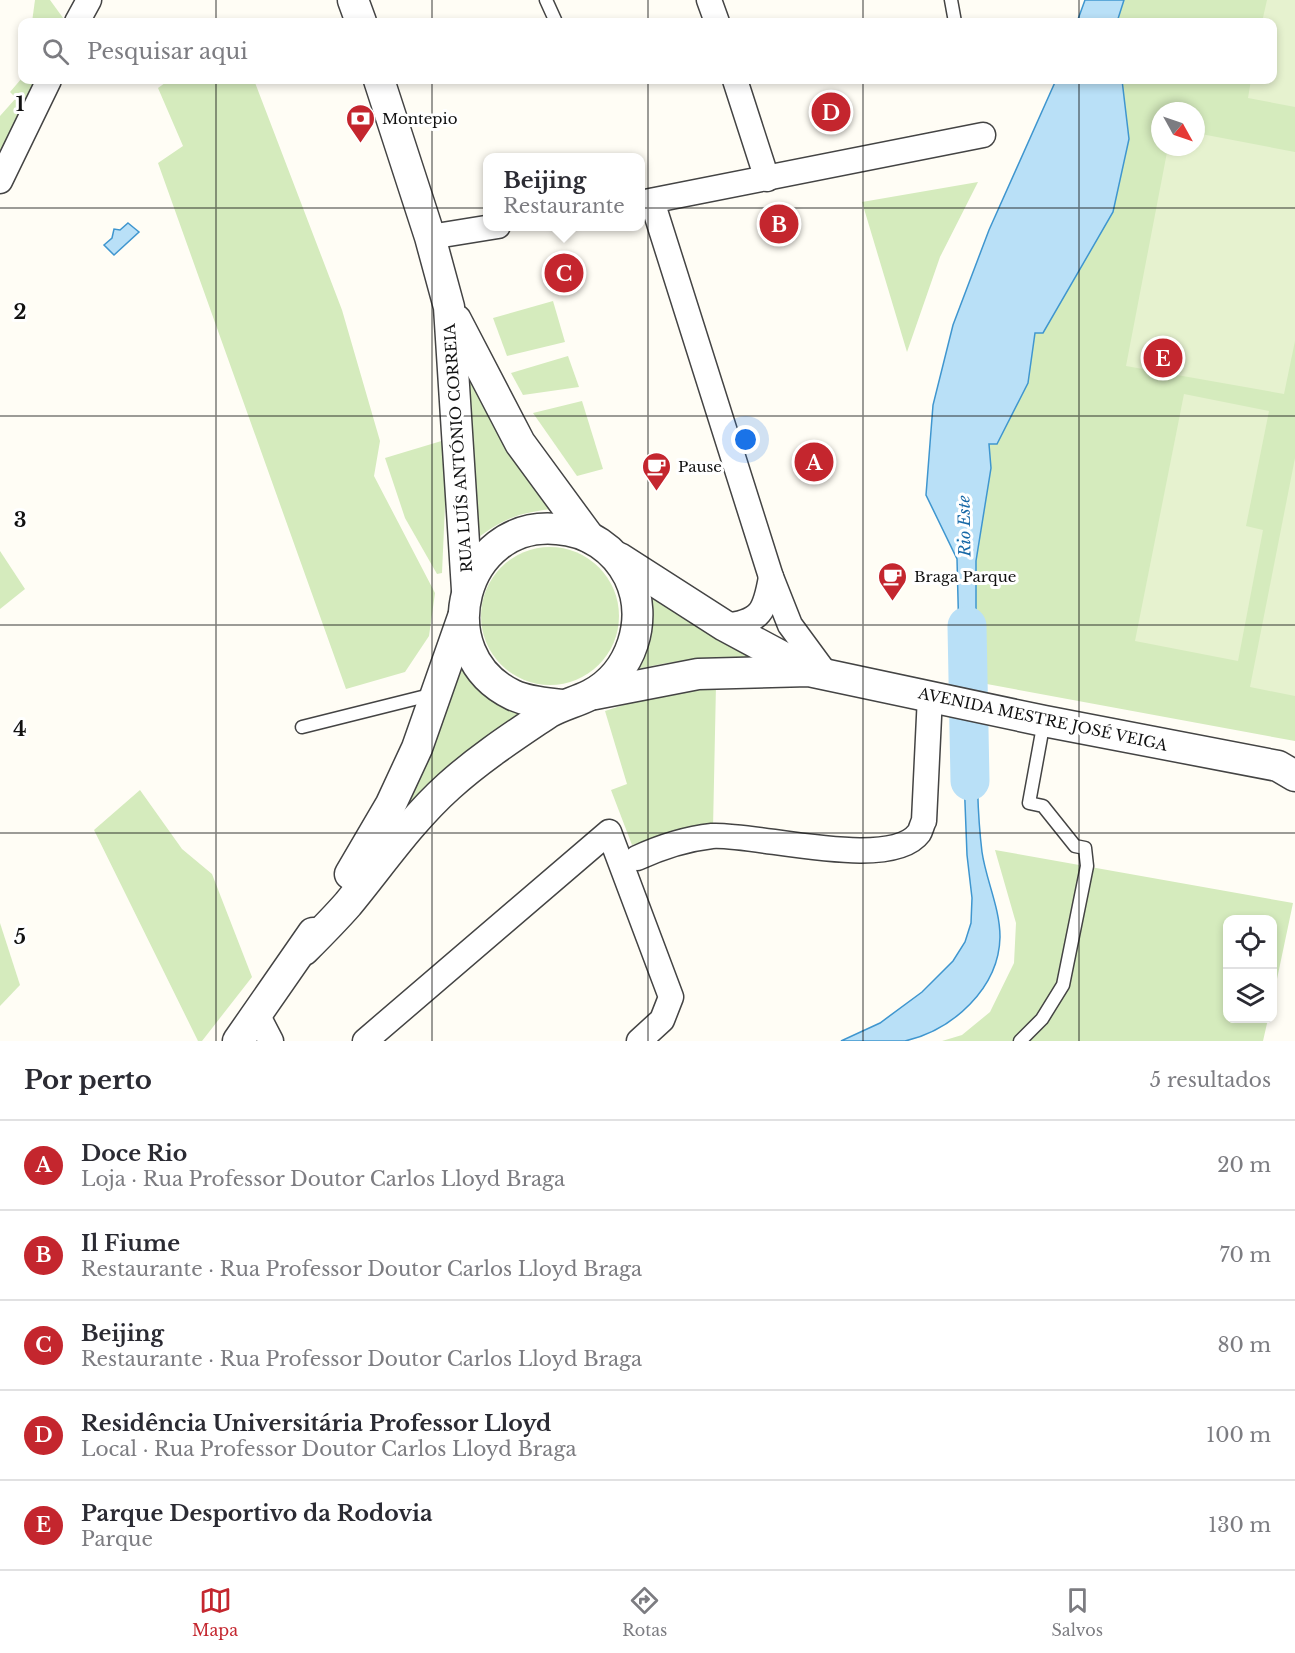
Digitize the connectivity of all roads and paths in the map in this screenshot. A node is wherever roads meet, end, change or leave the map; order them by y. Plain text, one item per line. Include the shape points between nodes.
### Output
1 (89, 0) edge
2 (353, 0) edge
3 (546, 0) edge
4 (709, 0) edge
5 (951, 0) edge
6 (79, 18) edge
7 (360, 18) edge
8 (554, 18) edge
9 (716, 18) edge
10 (954, 18) edge
11 (47, 84) edge
12 (380, 84) edge
13 (736, 84) edge
14 (983, 135) dead end
15 (767, 178) junction
16 (0, 181) edge
17 (646, 202) edge
18 (483, 228) edge
19 (430, 237) junction
20 (449, 306) junction
21 (601, 545) junction
22 (771, 577) junction
23 (465, 603) junction
24 (725, 626) junction
25 (818, 673) junction
26 (438, 693) junction
27 (938, 698) junction
28 (575, 700) junction
29 (1044, 721) junction
30 (302, 727) dead end
31 (1289, 768) edge
32 (637, 858) dead end
33 (304, 950) junction
34 (257, 1014) junction
35 (238, 1041) edge
36 (271, 1041) edge
37 (366, 1041) edge
38 (639, 1041) edge
39 (1020, 1041) edge

1 - 6 street
2 - 7 street
3 - 8 lane
4 - 9 street
5 - 10 lane
11 - 16 street
12 - 19 street, RUA LUÍS ANTÓNIO CORREIA
13 - 15 street
14 - 15 street
15 - 17 street
17 - 22 street
18 - 19 street
19 - 20 street, RUA LUÍS ANTÓNIO CORREIA
20 - 21 street, RUA LUÍS ANTÓNIO CORREIA via 520,443
20 - 23 street, RUA LUÍS ANTÓNIO CORREIA
21 - 23 street via 554,528 519,534 487,555 476,571
21 - 24 street, AVENIDA MESTRE JOSÉ VEIGA
21 - 28 street via 625,569 634,588 636,630 618,671
22 - 24 street via 766,604 756,618
22 - 25 street via 790,625
23 - 26 street, RUA LUÍS ANTÓNIO CORREIA
23 - 28 street via 469,647 489,678 530,701
24 - 25 street, AVENIDA MESTRE JOSÉ VEIGA
25 - 27 street, AVENIDA MESTRE JOSÉ VEIGA
25 - 28 street, AVENIDA MESTRE JOSÉ VEIGA via 698,674
26 - 30 lane
26 - 33 street, RUA LUÍS ANTÓNIO CORREIA via 391,804
27 - 29 street, AVENIDA MESTRE JOSÉ VEIGA
27 - 32 street via 924,821 918,834 906,843 842,850 712,836 669,844
28 - 33 street, RUA LUÍS ANTÓNIO CORREIA via 495,749 448,787
29 - 31 street, AVENIDA MESTRE JOSÉ VEIGA
29 - 39 lane via 1029,803 1043,806 1075,846 1085,848 1087,866 1063,985 1042,1019
33 - 34 street, RUA LUÍS ANTÓNIO CORREIA
34 - 35 street, RUA LUÍS ANTÓNIO CORREIA
34 - 36 street
37 - 38 street via 609,831 671,997 662,1020

